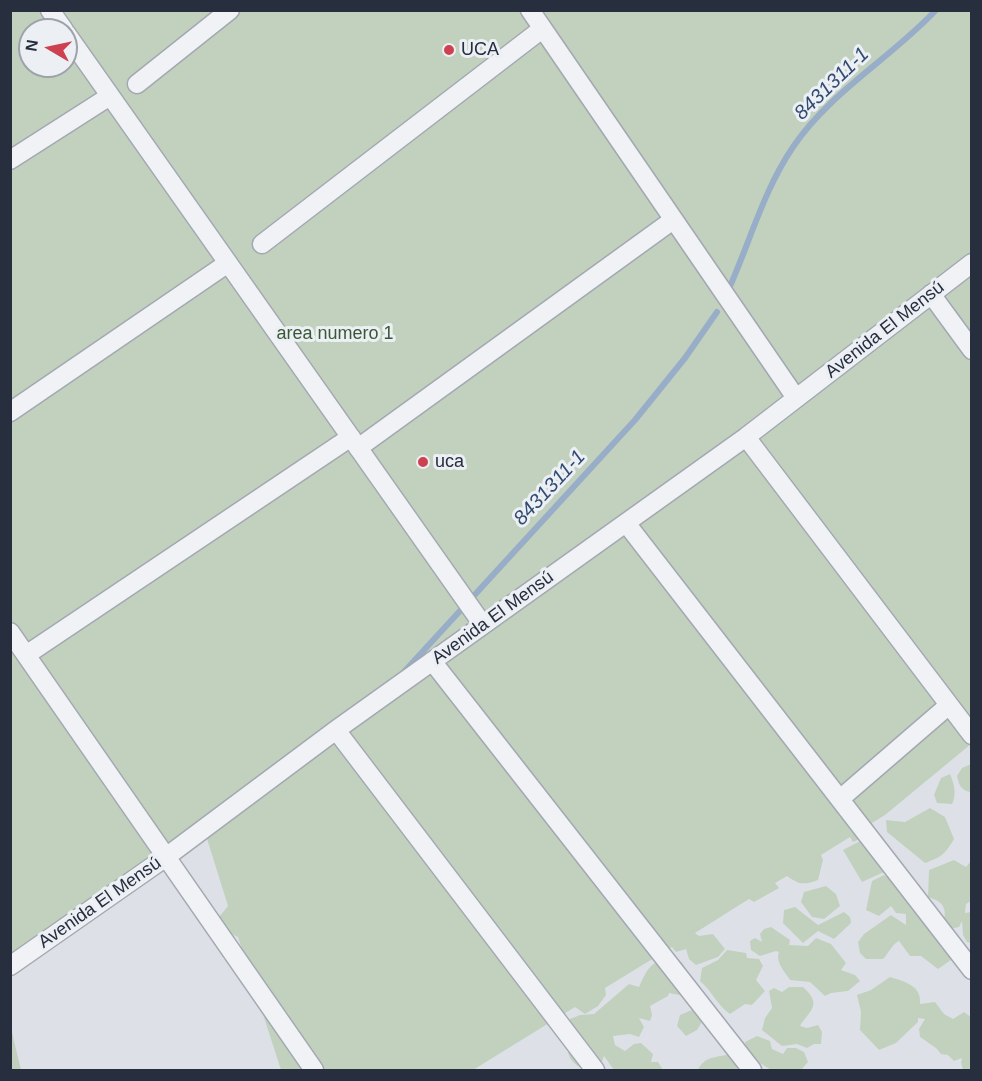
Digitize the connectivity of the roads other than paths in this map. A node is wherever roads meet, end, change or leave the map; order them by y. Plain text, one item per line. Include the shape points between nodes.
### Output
1 (230, 10) edge
2 (530, 10) edge
3 (542, 29) junction
4 (78, 50) edge
5 (137, 84) dead end
6 (110, 96) junction
7 (10, 160) edge
8 (673, 220) junction
9 (262, 244) dead end
10 (228, 263) junction
11 (972, 263) edge
12 (931, 294) junction
13 (972, 350) edge
14 (796, 398) junction
15 (10, 412) edge
16 (746, 437) junction
17 (354, 442) junction
18 (626, 523) junction
19 (483, 625) junction
20 (10, 632) edge
21 (26, 655) junction
22 (432, 661) junction
23 (949, 705) junction
24 (336, 730) junction
25 (972, 735) edge
26 (840, 799) junction
27 (166, 857) junction
28 (10, 966) edge
29 (972, 970) edge
30 (314, 1071) edge
31 (595, 1071) edge
32 (752, 1071) edge

1 - 5 street
2 - 3 street
3 - 8 street
3 - 9 street
4 - 6 street
6 - 7 street
6 - 10 street
8 - 14 street
8 - 17 street
10 - 15 street
10 - 17 street
11 - 12 street, Avenida El Mensú
12 - 13 street
12 - 14 street, Avenida El Mensú
14 - 16 street, Avenida El Mensú
16 - 18 street, Avenida El Mensú
16 - 23 street
17 - 19 street
17 - 21 street
18 - 19 street, Avenida El Mensú
18 - 26 street
19 - 22 street, Avenida El Mensú
20 - 21 street
21 - 27 street
22 - 24 street, Avenida El Mensú
22 - 32 street
23 - 25 street
23 - 26 street
24 - 27 street, Avenida El Mensú
24 - 31 street
26 - 29 street
27 - 28 street, Avenida El Mensú
27 - 30 street

